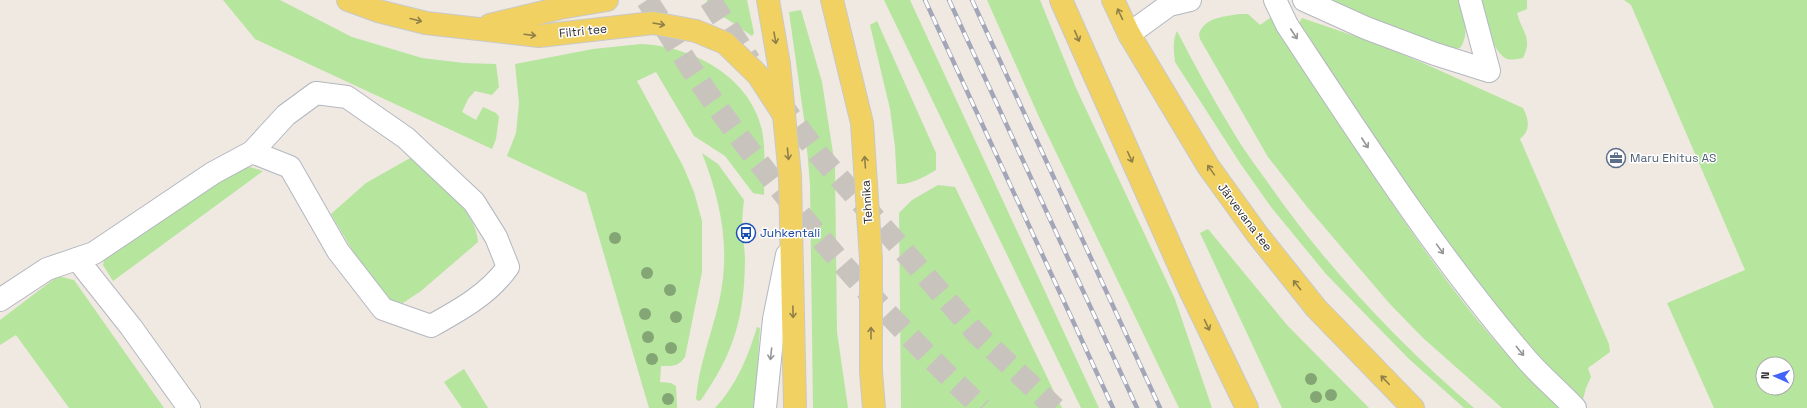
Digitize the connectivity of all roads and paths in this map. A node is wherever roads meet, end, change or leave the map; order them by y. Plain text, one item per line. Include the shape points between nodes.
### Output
1 (348, 0) edge
2 (607, 0) edge
3 (768, 0) edge
4 (816, 0) edge
5 (832, 0) edge
6 (1061, 0) edge
7 (1113, 0) edge
8 (1190, 0) edge
9 (1275, 0) edge
10 (1304, 0) edge
11 (1470, 0) edge
12 (477, 29) junction
13 (1129, 34) junction
14 (843, 45) junction
15 (784, 115) junction
16 (252, 152) junction
17 (792, 233) junction
18 (77, 259) junction
19 (0, 300) edge
20 (189, 408) edge
21 (765, 408) edge
22 (795, 408) edge
23 (874, 408) edge
24 (1247, 408) edge
25 (1412, 408) edge
26 (1575, 408) edge

1 -> 12 main road, Filtri tee via 378,11 426,23
2 - 12 main road via 560,8
3 -> 15 main road via 779,64
4 - 14 main road
5 - 14 main road, Tehnika
6 -> 24 main road via 1184,276
13 -> 7 main road, Järvevana tee
8 - 13 street via 1169,5
9 -> 26 street via 1287,25 1382,168 1467,286 1529,362
10 - 11 street via 1366,28 1489,71
12 -> 15 main road, Filtri tee via 539,36 653,23 696,31 725,43 758,74
25 -> 13 main road, Järvevana tee via 1316,308 1257,234 1208,166
23 -> 14 main road, Tehnika via 871,372 871,260 862,123
15 -> 17 main road
16 - 16 street via 286,115 316,93 347,98 406,138 474,202 496,237 508,267 498,282 468,305 431,326 383,310 338,251 290,167
16 - 18 street via 213,173 94,253
17 -> 21 street via 774,319
17 -> 22 main road
18 - 19 street via 46,269
18 - 20 street via 131,327

